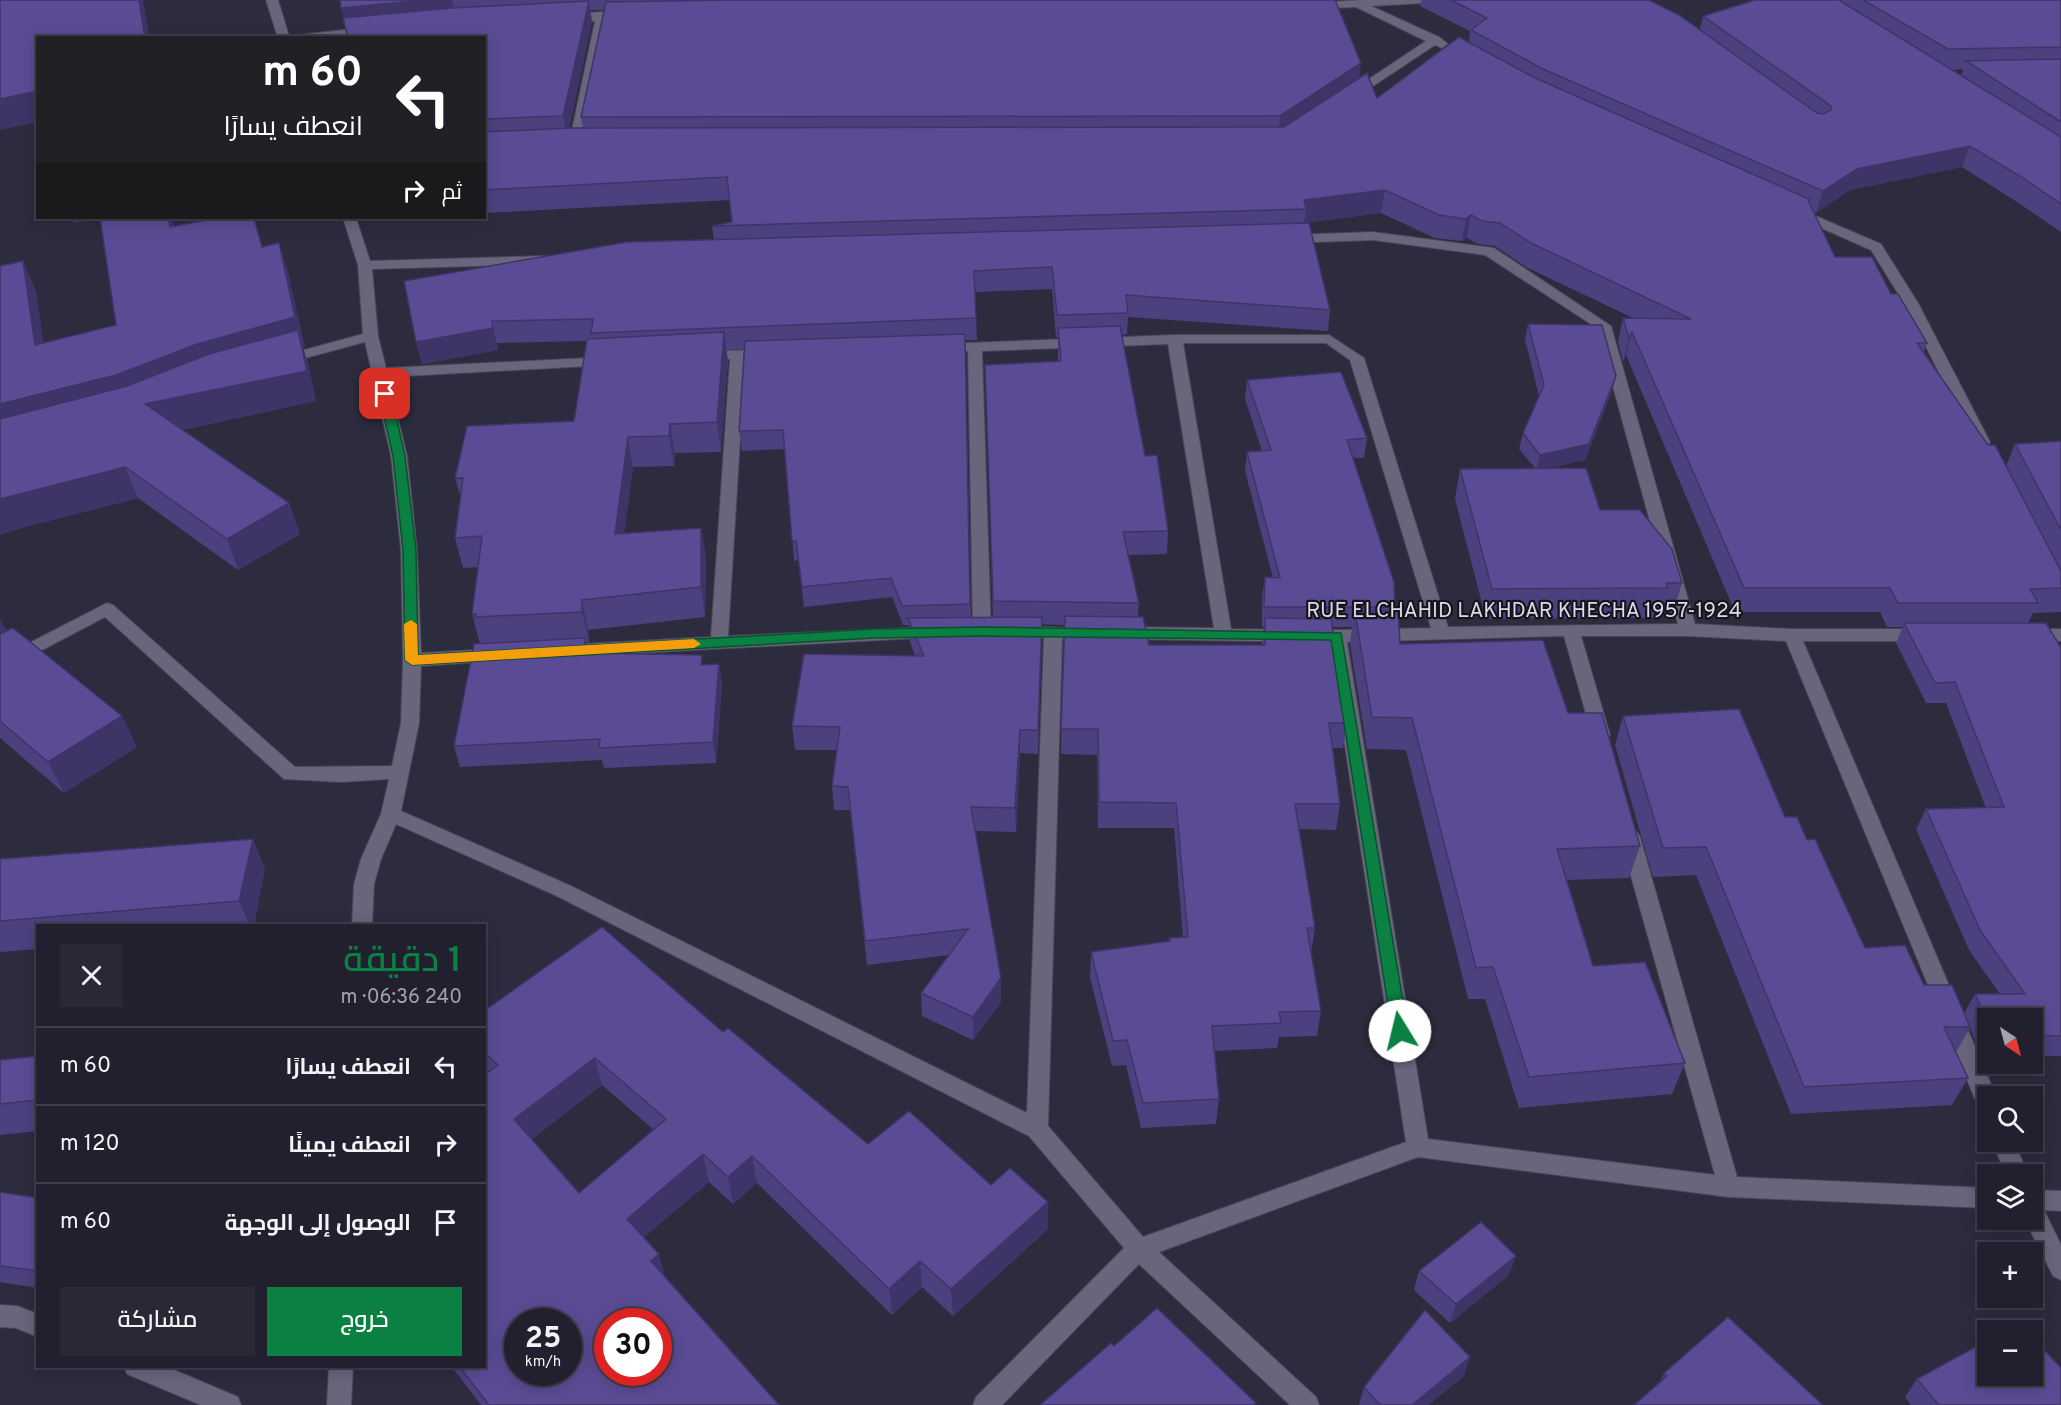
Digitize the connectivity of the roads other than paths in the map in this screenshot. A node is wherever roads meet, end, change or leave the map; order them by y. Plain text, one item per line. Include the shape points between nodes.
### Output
1 (272, 0) edge
2 (1425, 0) edge
3 (1359, 5) junction
4 (1299, 6) edge
5 (602, 16) junction
6 (638, 16) edge
7 (557, 18) edge
8 (386, 29) edge
9 (283, 36) edge
10 (314, 36) edge
11 (1435, 40) junction
12 (1455, 51) edge
13 (1339, 105) edge
14 (575, 144) edge
15 (1779, 204) edge
16 (349, 219) edge
17 (1273, 239) edge
18 (557, 260) edge
19 (366, 265) junction
20 (371, 336) junction
21 (1175, 339) junction
22 (975, 347) junction
23 (927, 348) edge
24 (785, 353) edge
25 (738, 354) junction
26 (690, 357) edge
27 (619, 360) edge
28 (270, 364) edge
29 (380, 373) junction
30 (1986, 451) edge
31 (1571, 630) junction
32 (1688, 630) junction
33 (946, 632) edge
34 (1053, 633) junction
35 (1223, 633) junction
36 (1441, 633) junction
37 (1792, 635) junction
38 (1944, 635) edge
39 (2014, 635) edge
40 (2061, 635) edge
41 (1337, 636) junction
42 (719, 642) junction
43 (542, 653) edge
44 (506, 655) edge
45 (412, 660) junction
46 (0, 666) edge
47 (1606, 755) edge
48 (401, 772) junction
49 (391, 814) junction
50 (1626, 823) edge
51 (362, 924) edge
52 (1980, 1086) edge
53 (1037, 1130) junction
54 (1418, 1147) junction
55 (1729, 1187) junction
56 (1977, 1198) edge
57 (2043, 1200) edge
58 (2061, 1200) edge
59 (2042, 1230) edge
60 (1139, 1249) junction
61 (2061, 1269) edge
62 (0, 1316) edge
63 (36, 1325) edge
64 (141, 1368) edge
65 (340, 1368) edge
66 (229, 1405) edge
67 (339, 1405) edge
68 (985, 1405) edge
69 (1307, 1405) edge

1 - 9 street
2 - 3 street
3 - 4 street
3 - 11 street
5 - 6 street
5 - 7 street
5 - 14 street
8 - 10 street
11 - 12 street
11 - 13 street
15 - 30 street via 1876,247 1911,303
16 - 19 street
17 - 32 street via 1373,236 1489,251 1604,326
18 - 19 street
19 - 20 street
20 - 28 street
20 - 29 street
21 - 22 street
21 - 35 street
21 - 36 street via 1329,339 1357,358
22 - 23 street
22 - 34 street, RUE ELCHAHID LAKHDAR KHECHA 1957-1924 via 988,632
24 - 25 street
25 - 26 street
25 - 42 street
27 - 29 street
29 - 45 street via 399,456 409,550
31 - 32 street, RUE ELCHAHID LAKHDAR KHECHA 1957-1924
31 - 36 street, RUE ELCHAHID LAKHDAR KHECHA 1957-1924
31 - 47 street
32 - 37 street, RUE ELCHAHID LAKHDAR KHECHA 1957-1924
33 - 42 street
34 - 35 street, RUE ELCHAHID LAKHDAR KHECHA 1957-1924
34 - 53 street
35 - 41 street, RUE ELCHAHID LAKHDAR KHECHA 1957-1924
36 - 41 street, RUE ELCHAHID LAKHDAR KHECHA 1957-1924
37 - 38 street, RUE ELCHAHID LAKHDAR KHECHA 1957-1924
37 - 52 street
39 - 40 street
41 - 54 street
42 - 43 street
44 - 45 street
45 - 48 street via 410,723
46 - 48 street via 107,609 291,774
48 - 49 street
49 - 51 street via 364,884
49 - 53 street via 564,891
50 - 55 street
53 - 60 street
54 - 55 street
54 - 60 street
55 - 56 street
57 - 58 street
59 - 61 street
60 - 68 street
60 - 69 street
62 - 63 street via 17,1317
64 - 66 street
65 - 67 street

